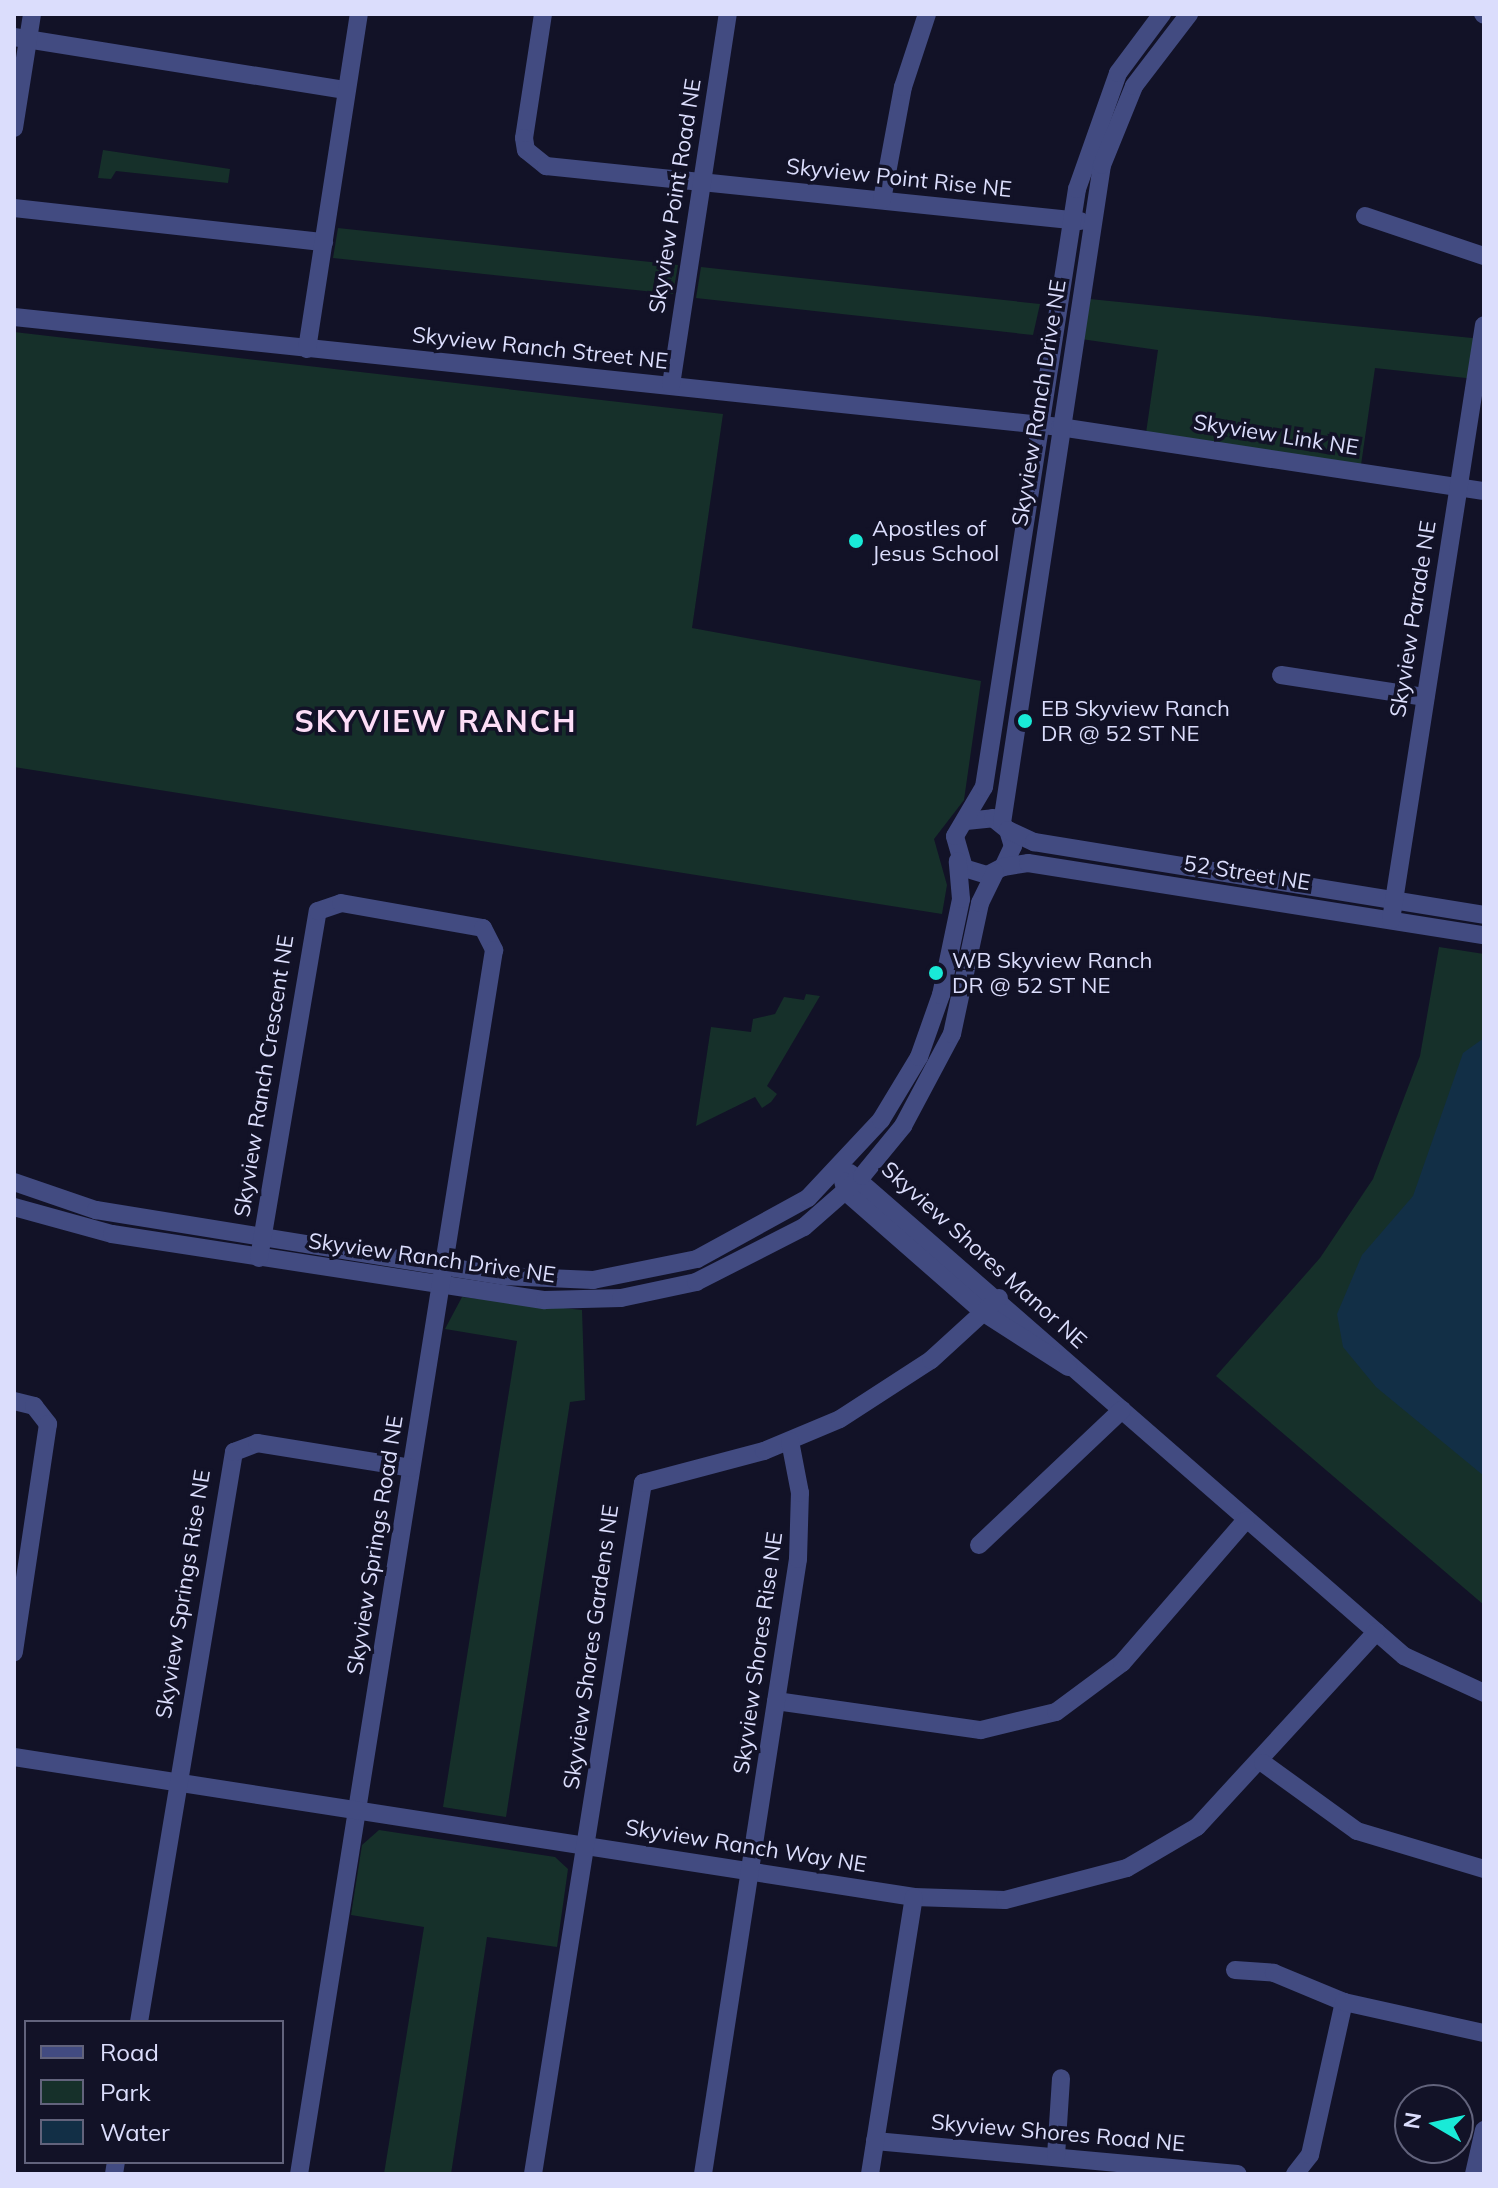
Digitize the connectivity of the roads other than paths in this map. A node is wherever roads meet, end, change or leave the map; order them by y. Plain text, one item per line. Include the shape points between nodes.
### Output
1 (32, 14) edge
2 (359, 14) edge
3 (543, 14) edge
4 (728, 14) edge
5 (927, 14) edge
6 (1162, 14) edge
7 (1189, 14) edge
8 (21, 38) edge
9 (346, 90) junction
10 (14, 128) edge
11 (702, 182) junction
12 (882, 200) junction
13 (14, 208) edge
14 (1365, 216) dead end
15 (1072, 220) junction
16 (1091, 222) junction
17 (324, 242) junction
18 (1484, 256) edge
19 (14, 317) edge
20 (1484, 325) edge
21 (307, 349) junction
22 (671, 385) junction
23 (1039, 425) junction
24 (1060, 427) junction
25 (1458, 487) junction
26 (1484, 491) edge
27 (1281, 675) dead end
28 (1425, 697) junction
29 (966, 821) junction
30 (1005, 826) junction
31 (958, 861) junction
32 (999, 870) junction
33 (1394, 901) junction
34 (1484, 915) edge
35 (1391, 920) junction
36 (1484, 935) edge
37 (840, 1170) junction
38 (862, 1176) junction
39 (14, 1182) edge
40 (846, 1192) junction
41 (14, 1207) edge
42 (263, 1237) junction
43 (259, 1258) junction
44 (443, 1266) junction
45 (440, 1286) junction
46 (999, 1298) junction
47 (984, 1313) junction
48 (1077, 1372) junction
49 (14, 1401) edge
50 (1122, 1410) junction
51 (790, 1441) junction
52 (411, 1468) junction
53 (1246, 1520) junction
54 (979, 1545) dead end
55 (1376, 1632) junction
56 (14, 1652) edge
57 (1484, 1693) edge
58 (776, 1701) junction
59 (14, 1757) edge
60 (1263, 1763) junction
61 (178, 1782) junction
62 (357, 1811) junction
63 (585, 1845) junction
64 (1484, 1869) edge
65 (750, 1871) junction
66 (914, 1897) junction
67 (1235, 1970) dead end
68 (1344, 2002) junction
69 (139, 2020) edge
70 (1484, 2033) edge
71 (1061, 2078) dead end
72 (1484, 2130) edge
73 (875, 2141) junction
74 (1056, 2156) junction
75 (299, 2174) edge
76 (533, 2174) edge
77 (703, 2174) edge
78 (870, 2174) edge
79 (1237, 2174) edge
80 (1295, 2174) edge
81 (1474, 2174) edge

1 - 8 street
2 - 9 street
3 - 11 street, Skyview Point Rise NE via 524,138 534,160
4 - 11 street, Skyview Point Road NE
5 - 12 street via 903,87
6 - 15 street, Skyview Ranch Drive NE via 1102,109
7 - 16 street, Skyview Ranch Drive NE via 1121,110
8 - 9 street
8 - 10 street
9 - 17 street
11 - 12 street, Skyview Point Rise NE
11 - 22 street, Skyview Point Road NE
12 - 15 street, Skyview Point Rise NE
13 - 17 street
14 - 18 street
15 - 16 street, Skyview Point Rise NE
15 - 23 street, Skyview Ranch Drive NE
16 - 24 street, Skyview Ranch Drive NE
17 - 21 street
19 - 21 street, Skyview Ranch Street NE
20 - 25 street, Skyview Parade NE
21 - 22 street, Skyview Ranch Street NE
22 - 23 street, Skyview Ranch Street NE
23 - 24 street, Skyview Ranch Street NE
23 - 29 street, Skyview Ranch Drive NE via 984,787
24 - 25 street, Skyview Link NE
24 - 30 street, Skyview Ranch Drive NE
25 - 26 street, Skyview Link NE
25 - 28 street, Skyview Parade NE
27 - 28 street
28 - 33 street, Skyview Parade NE
29 - 30 street via 984,816
29 - 31 street via 955,836
30 - 32 street via 1013,846
30 - 33 street, 52 Street NE via 1034,842
31 - 32 street via 971,872
31 - 37 street, Skyview Ranch Drive NE via 961,899 932,1026 897,1096
32 - 35 street, 52 Street NE via 1028,863
32 - 38 street, Skyview Ranch Drive NE via 982,894 961,1004 938,1066
33 - 34 street, 52 Street NE
33 - 35 street, Skyview Parade NE
35 - 36 street, 52 Street NE
37 - 38 street, Skyview Shores Manor NE
37 - 40 street
37 - 44 street, Skyview Ranch Drive NE via 754,1233 660,1271 545,1280
38 - 40 street, Skyview Ranch Drive NE
38 - 46 street, Skyview Shores Manor NE
39 - 42 street, Skyview Ranch Drive NE via 96,1210
40 - 45 street, Skyview Ranch Drive NE via 781,1242 670,1289 545,1300
40 - 47 street, Skyview Shores Manor NE
41 - 43 street, Skyview Ranch Drive NE via 76,1227
42 - 43 street, Skyview Ranch Crescent NE
42 - 44 street, Skyview Ranch Drive NE
42 - 44 street, Skyview Ranch Crescent NE via 312,925 318,911 341,903 471,924 491,936
43 - 45 street, Skyview Ranch Drive NE
44 - 45 street, Skyview Ranch Crescent NE
45 - 52 street, Skyview Springs Road NE
46 - 47 street, Skyview Shores Gardens NE
46 - 48 street, Skyview Shores Manor NE
47 - 48 street, Skyview Shores Manor NE
47 - 51 street, Skyview Shores Gardens NE via 901,1383
48 - 50 street, Skyview Shores Manor NE
49 - 56 street via 34,1406 48,1424
50 - 53 street, Skyview Shores Manor NE
50 - 54 street
51 - 58 street, Skyview Shores Rise NE via 801,1524
51 - 63 street, Skyview Shores Gardens NE via 651,1477 639,1491
52 - 61 street, Skyview Springs Rise NE via 257,1443 234,1452
52 - 62 street, Skyview Springs Road NE
53 - 55 street, Skyview Shores Manor NE
53 - 58 street via 1122,1663 1056,1712 981,1730
55 - 57 street, Skyview Shores Manor NE via 1430,1674
55 - 60 street, Skyview Ranch Way NE
58 - 65 street, Skyview Shores Rise NE
59 - 61 street, Skyview Ranch Way NE
60 - 64 street via 1357,1831
60 - 66 street, Skyview Ranch Way NE via 1197,1827 1127,1868 1044,1896
61 - 62 street, Skyview Ranch Way NE
61 - 69 street
62 - 63 street, Skyview Ranch Way NE
62 - 75 street, Skyview Springs Road NE
63 - 65 street, Skyview Ranch Way NE
63 - 76 street, Skyview Shores Gardens NE
65 - 66 street, Skyview Ranch Way NE
65 - 77 street, Skyview Shores Rise NE
66 - 73 street
67 - 68 street via 1274,1973
68 - 70 street
68 - 80 street via 1310,2155
71 - 74 street
72 - 81 street
73 - 74 street, Skyview Shores Road NE
73 - 78 street
74 - 79 street, Skyview Shores Road NE

